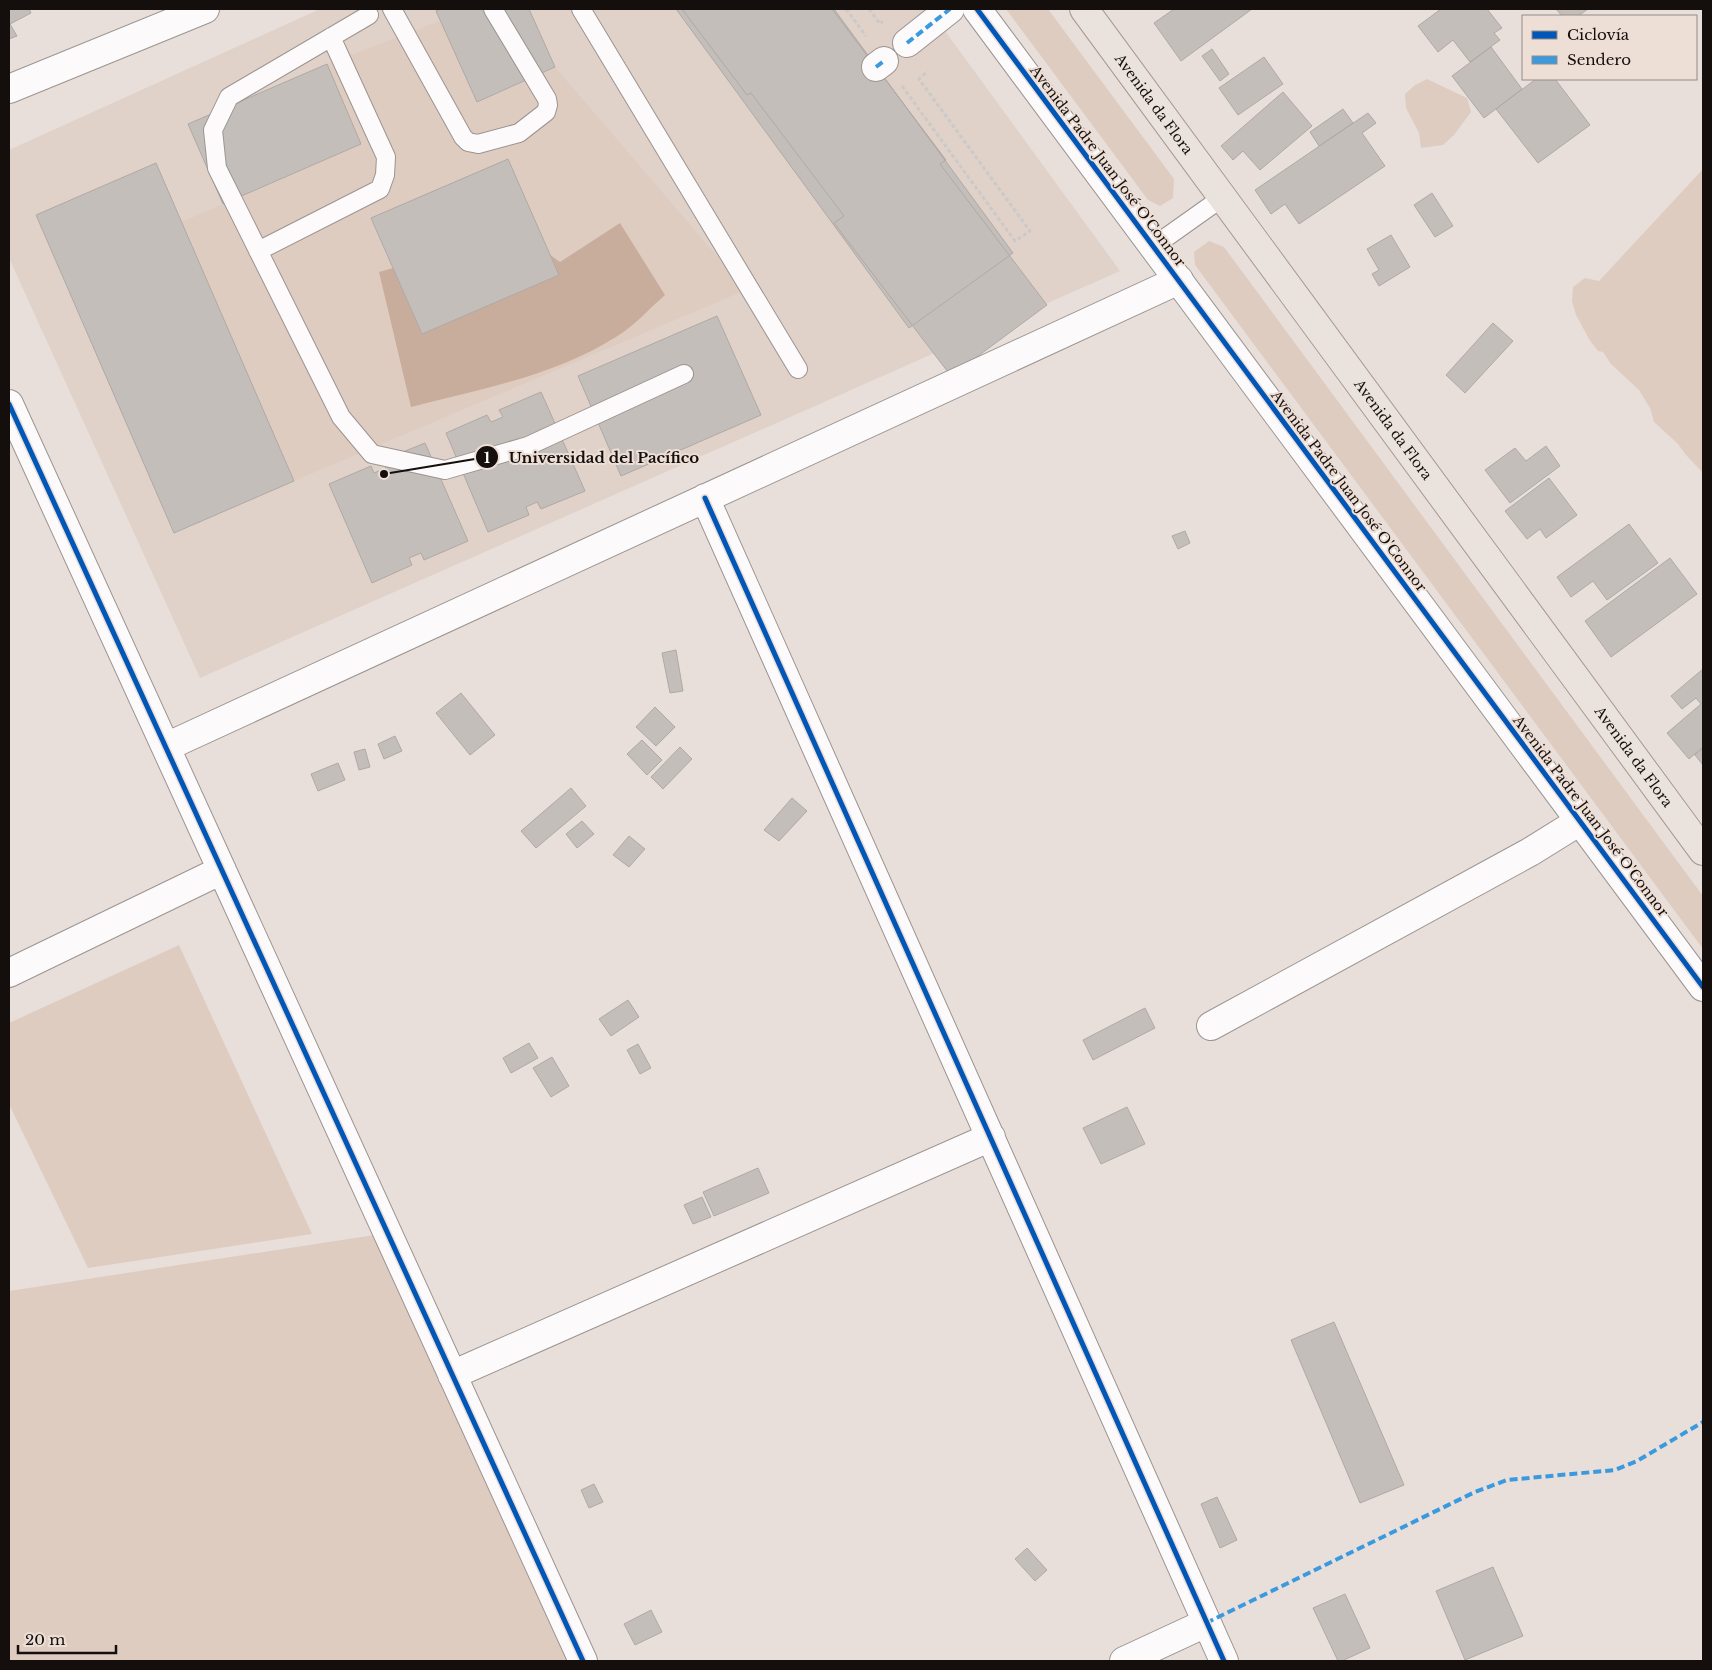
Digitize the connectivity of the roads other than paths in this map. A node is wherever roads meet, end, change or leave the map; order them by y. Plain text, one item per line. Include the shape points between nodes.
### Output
1 (205, 9) edge
2 (392, 9) edge
3 (493, 9) edge
4 (581, 9) edge
5 (950, 9) edge
6 (977, 9) edge
7 (1084, 9) edge
8 (373, 11) edge
9 (331, 37) junction
10 (907, 43) dead end
11 (9, 89) edge
12 (1223, 198) junction
13 (1154, 246) junction
14 (258, 251) junction
15 (1179, 280) junction
16 (798, 369) dead end
17 (684, 374) dead end
18 (9, 404) edge
19 (705, 498) junction
20 (166, 747) junction
21 (1580, 821) junction
22 (1703, 851) edge
23 (222, 870) junction
24 (9, 973) edge
25 (1703, 987) edge
26 (1211, 1026) dead end
27 (991, 1137) junction
28 (452, 1375) junction
29 (1206, 1623) junction
30 (583, 1661) edge
31 (1124, 1661) edge
32 (1224, 1661) edge

1 - 11 street
2 - 3 lane via 464,137 468,142 478,144 519,133 546,112 548,105
4 - 16 lane
5 - 10 street
6 - 13 street, Avenida Padre Juan José O'Connor
7 - 12 main road, Avenida da Flora
8 - 9 lane
9 - 14 lane via 229,97 213,130 217,168
9 - 14 lane via 386,157 385,175 380,189
12 - 13 lane
12 - 22 main road, Avenida da Flora
13 - 15 street, Avenida Padre Juan José O'Connor
14 - 17 lane via 341,417 372,454 445,470 528,446
15 - 19 street
15 - 21 street, Avenida Padre Juan José O'Connor
18 - 20 street
19 - 20 street
19 - 27 street
20 - 23 street
21 - 25 street, Avenida Padre Juan José O'Connor
21 - 26 street via 1530,852
23 - 24 street
23 - 28 street
27 - 28 street
27 - 29 street
28 - 30 street
29 - 31 street
29 - 32 street

